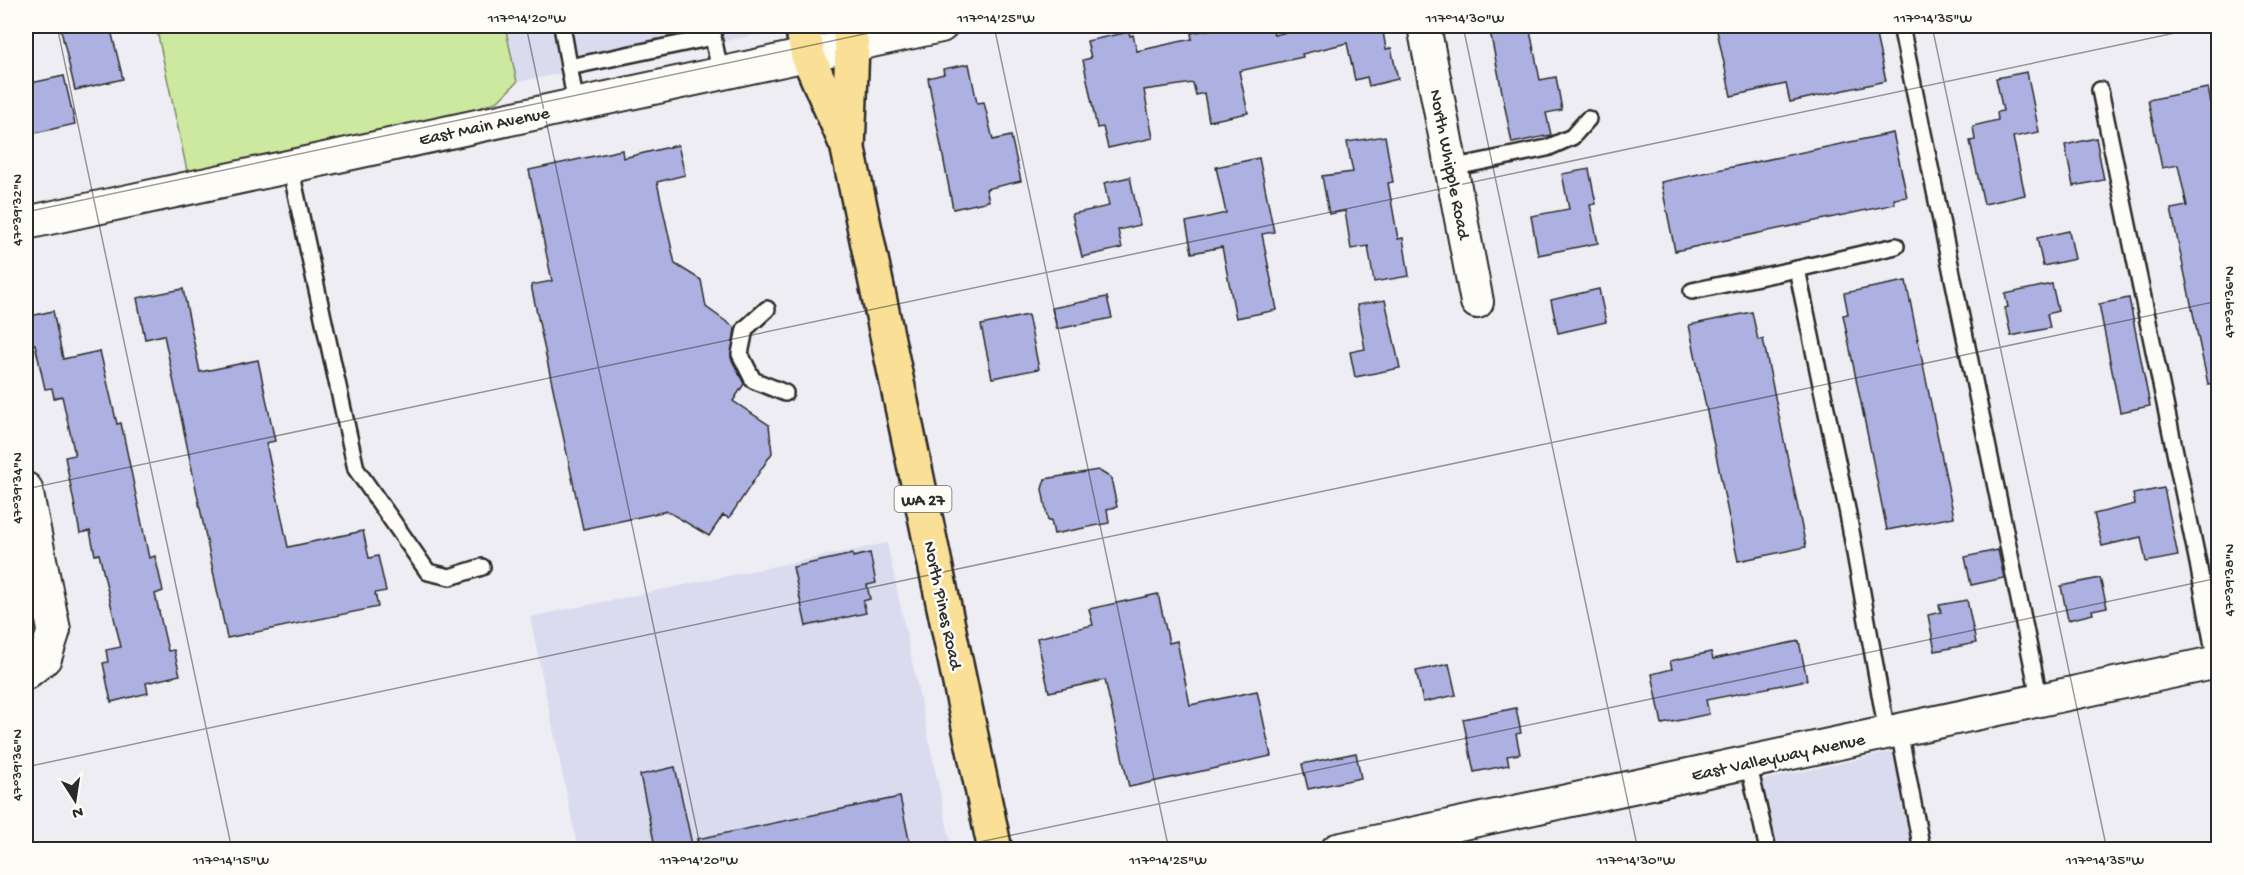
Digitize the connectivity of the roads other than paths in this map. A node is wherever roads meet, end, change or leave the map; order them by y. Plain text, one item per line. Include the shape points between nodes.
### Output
1 (562, 26) edge
2 (941, 26) edge
3 (1425, 26) edge
4 (1901, 26) edge
5 (713, 31) edge
6 (850, 36) edge
7 (805, 41) edge
8 (569, 67) junction
9 (721, 76) junction
10 (2100, 90) dead end
11 (576, 105) junction
12 (1588, 119) dead end
13 (848, 149) junction
14 (290, 166) junction
15 (1451, 168) junction
16 (26, 223) edge
17 (1896, 246) dead end
18 (1797, 269) junction
19 (1692, 291) dead end
20 (1477, 302) dead end
21 (767, 309) dead end
22 (785, 393) dead end
23 (26, 489) edge
24 (482, 567) dead end
25 (2217, 662) edge
26 (26, 674) edge
27 (2040, 701) junction
28 (1893, 732) junction
29 (1748, 762) junction
30 (1451, 838) edge
31 (995, 849) edge
32 (1337, 849) edge
33 (1768, 849) edge
34 (1922, 849) edge

1 - 8 lane
2 - 6 street, East Main Avenue
3 - 15 street, North Whipple Road
4 - 27 lane
5 - 8 lane
5 - 9 lane
6 - 7 street, East Main Avenue
6 - 13 main road, North Pines Road / WA 27
7 - 9 street, East Main Avenue
7 - 13 main road, North Pines Road / WA 27
8 - 11 lane
9 - 11 street, East Main Avenue
10 - 25 lane
11 - 14 street, East Main Avenue
12 - 15 lane via 1572,137 1547,148
13 - 31 main road, North Pines Road / WA 27
14 - 16 street, East Main Avenue
14 - 24 lane via 356,469 428,572 450,577
15 - 20 street, North Whipple Road
17 - 18 lane
18 - 19 lane
18 - 28 lane
21 - 22 lane via 746,329 740,354 753,380
23 - 26 street via 54,630 45,658
25 - 27 street, East Valleyway Avenue
27 - 28 street, East Valleyway Avenue
28 - 29 street, East Valleyway Avenue
28 - 34 lane
29 - 30 street, East Valleyway Avenue
29 - 33 lane
30 - 32 street, East Valleyway Avenue

